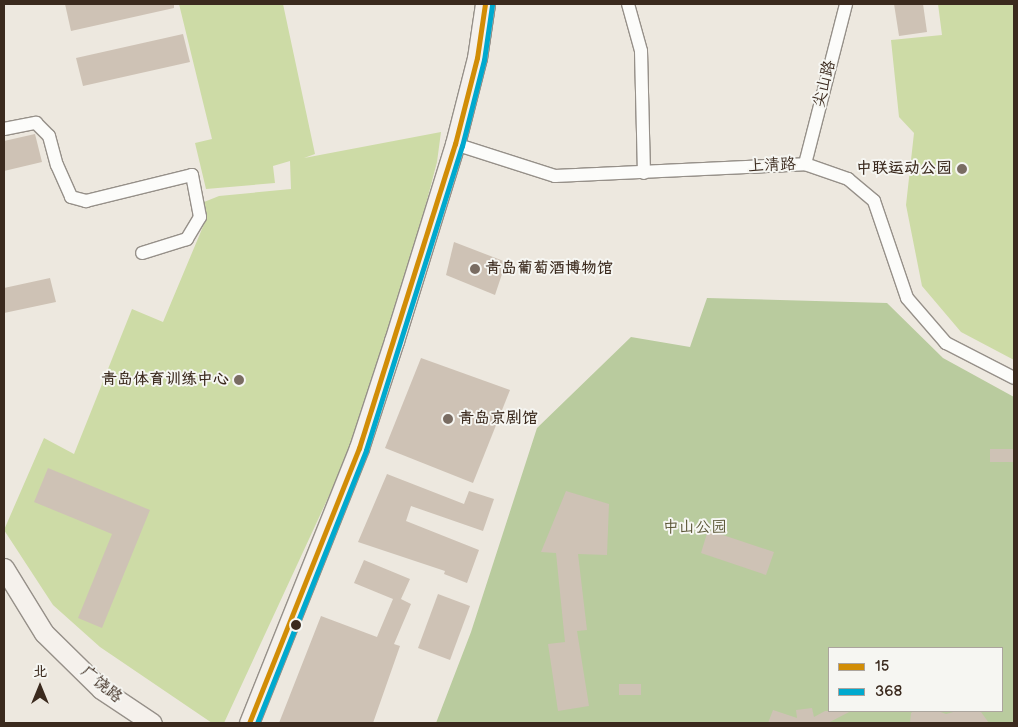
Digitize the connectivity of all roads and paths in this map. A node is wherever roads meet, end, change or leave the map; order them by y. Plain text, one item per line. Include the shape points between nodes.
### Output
1 (485, 4) edge
2 (628, 4) edge
3 (846, 4) edge
4 (4, 129) edge
5 (456, 144) junction
6 (805, 164) junction
7 (644, 173) junction
8 (142, 253) dead end
9 (1014, 378) edge
10 (4, 568) edge
11 (152, 723) edge
12 (248, 723) edge

1 - 5 main road via 477,58
2 - 7 street via 641,52
3 - 6 street, 尖山路
4 - 8 street via 36,123 50,136 57,165 71,197 86,201 192,175 200,217 187,239
5 - 7 street, 上清路 via 555,176
5 - 12 main road via 359,448
6 - 7 street, 上清路
6 - 9 street, 上清路 via 848,179 874,201 907,298 946,343
10 - 11 main road, 广饶路 via 44,633 101,689

